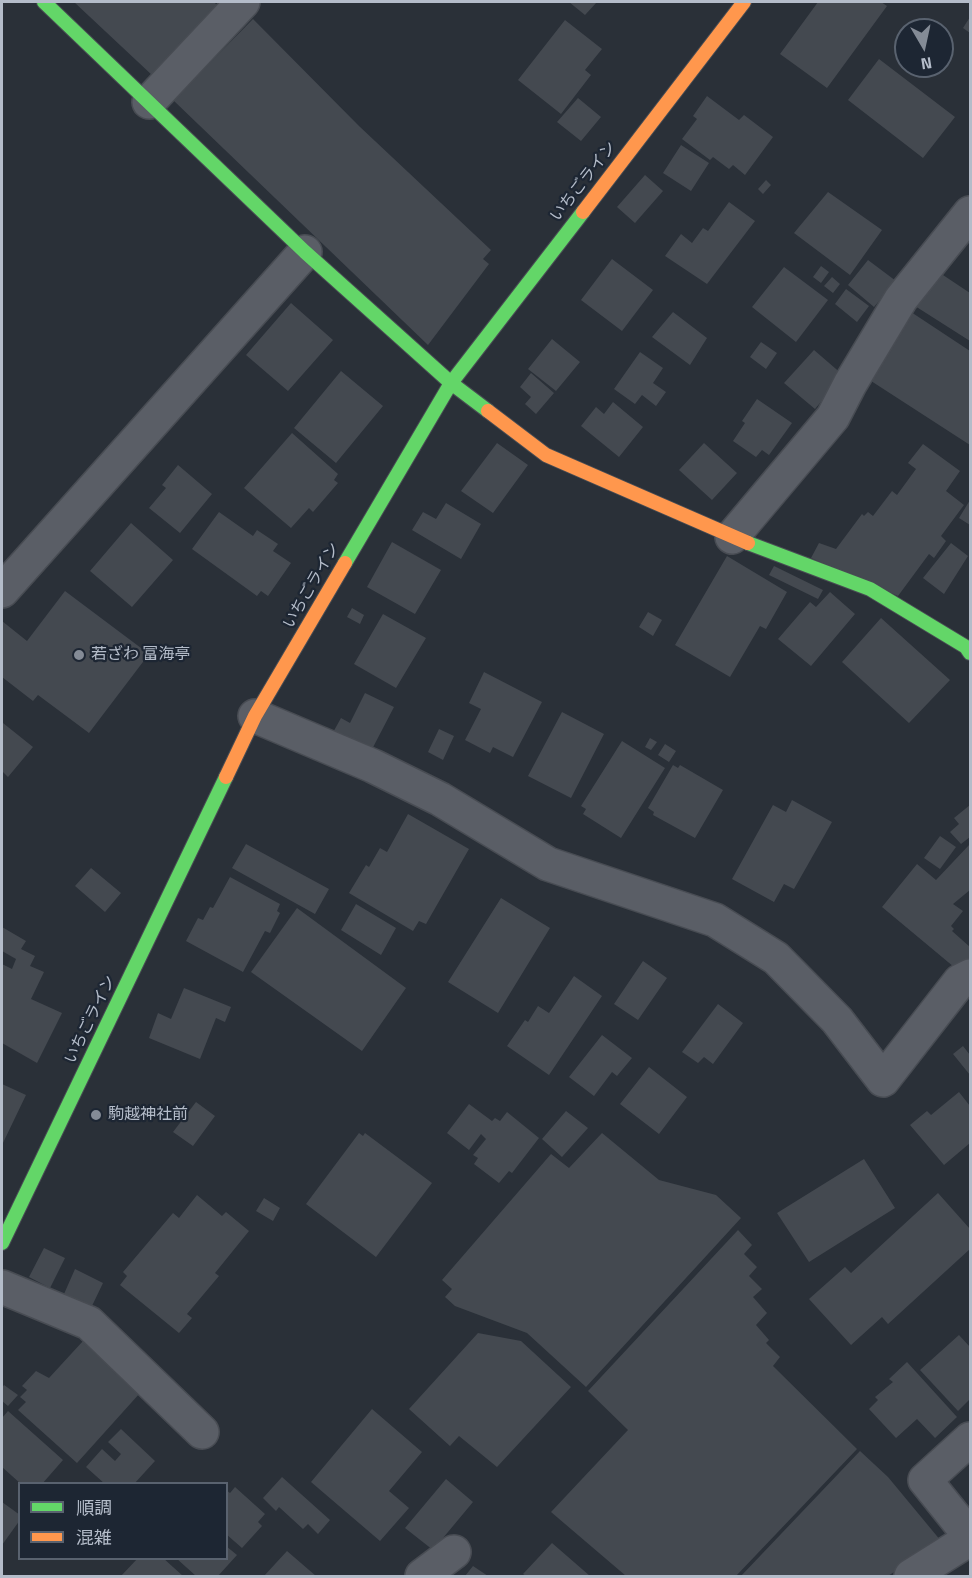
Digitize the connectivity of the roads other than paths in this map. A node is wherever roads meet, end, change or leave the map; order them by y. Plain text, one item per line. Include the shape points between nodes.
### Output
1 (44, 2) edge
2 (243, 2) edge
3 (744, 2) edge
4 (149, 102) junction
5 (970, 213) edge
6 (305, 252) junction
7 (451, 383) junction
8 (732, 537) junction
9 (2, 591) edge
10 (970, 653) edge
11 (255, 716) junction
12 (970, 976) edge
13 (2, 1243) edge
14 (2, 1287) edge
15 (202, 1431) dead end
16 (970, 1439) edge
17 (970, 1537) edge
18 (454, 1552) dead end
19 (422, 1576) edge
20 (911, 1576) edge

1 - 4 main road
2 - 4 street
3 - 7 main road, いちごライン
4 - 6 main road
5 - 8 street via 901,299 833,417
6 - 7 main road
6 - 9 street
7 - 8 main road via 546,455
7 - 11 main road, いちごライン
8 - 10 main road via 870,589
11 - 12 street via 440,799 548,864 715,920 776,958 837,1020 883,1080 960,981
11 - 13 main road, いちごライン
14 - 15 street via 90,1323
16 - 17 street via 925,1480
17 - 20 street
18 - 19 street

